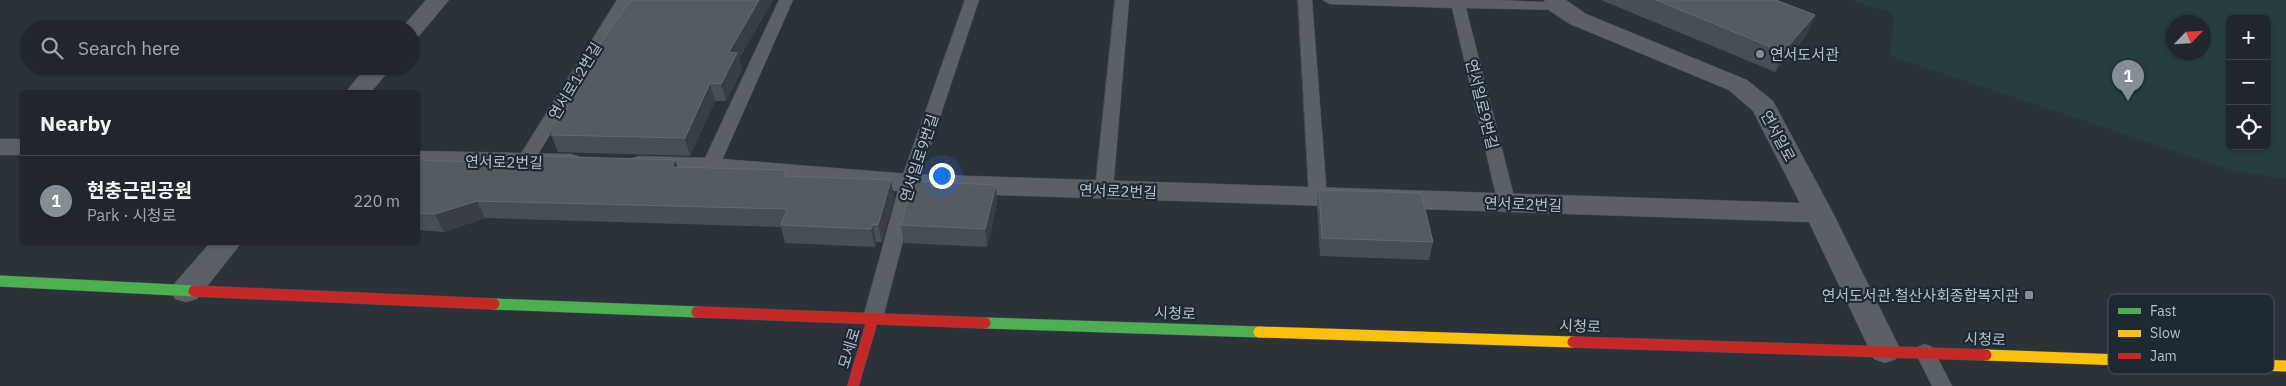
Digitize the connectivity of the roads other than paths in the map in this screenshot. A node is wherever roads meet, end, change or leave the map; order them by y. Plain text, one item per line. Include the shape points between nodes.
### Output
1 (438, 0) edge
2 (624, 0) edge
3 (786, 0) edge
4 (972, 0) edge
5 (1122, 0) edge
6 (1305, 0) edge
7 (1330, 0) edge
8 (1557, 3) edge
9 (1458, 4) junction
10 (420, 21) edge
11 (373, 75) edge
12 (360, 90) edge
13 (0, 147) edge
14 (20, 148) edge
15 (420, 160) edge
16 (525, 162) junction
17 (710, 167) junction
18 (909, 183) junction
19 (1104, 190) junction
20 (1318, 198) junction
21 (1507, 204) junction
22 (1819, 213) junction
23 (225, 245) edge
24 (0, 280) edge
25 (186, 291) junction
26 (873, 318) junction
27 (1885, 351) junction
28 (1925, 352) junction
29 (2108, 359) edge
30 (853, 386) edge
31 (1942, 386) edge

1 - 10 street
2 - 16 lane, 연서로12번길
3 - 17 lane
4 - 18 lane, 연서일로9번길
5 - 19 lane
6 - 20 lane
7 - 9 lane
8 - 9 lane
8 - 22 street, 연서일로 via 1578,20 1738,85 1764,107
9 - 21 lane, 연서일로9번길
11 - 12 street
13 - 14 street
15 - 16 street, 연서로2번길
16 - 17 street, 연서로2번길
17 - 18 street, 연서로2번길
18 - 19 street, 연서로2번길
18 - 26 lane, 연서일로9번길
19 - 20 street, 연서로2번길
20 - 21 street, 연서로2번길
21 - 22 street, 연서로2번길
22 - 27 street, 연서일로
23 - 25 street
24 - 25 main road, 시청로
25 - 26 main road, 시청로
26 - 27 main road, 시청로
26 - 30 main road, 모세로
27 - 28 main road, 시청로
28 - 29 main road, 시청로
28 - 31 lane

